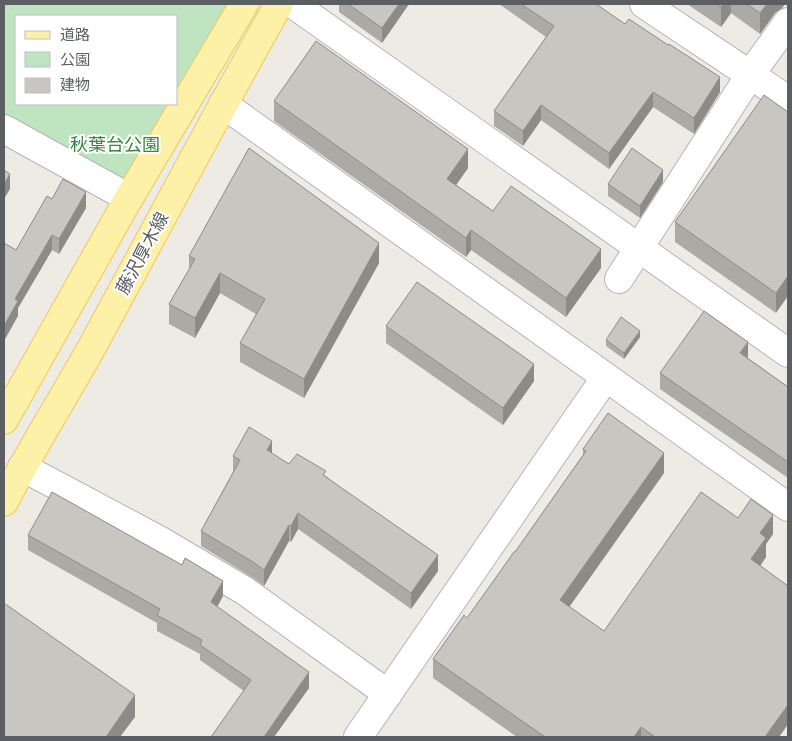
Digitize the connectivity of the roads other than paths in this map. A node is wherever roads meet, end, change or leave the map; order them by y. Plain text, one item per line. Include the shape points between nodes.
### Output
1 (244, 4) edge
2 (279, 4) edge
3 (294, 4) edge
4 (644, 4) edge
5 (788, 22) edge
6 (750, 75) junction
7 (788, 100) edge
8 (223, 104) junction
9 (4, 129) edge
10 (129, 198) junction
11 (639, 248) junction
12 (619, 279) dead end
13 (788, 353) edge
14 (606, 378) junction
15 (4, 420) edge
16 (22, 467) junction
17 (4, 502) edge
18 (788, 507) edge
19 (388, 694) junction
20 (358, 737) edge

1 - 10 main road, 藤沢厚木線
2 - 8 main road, 藤沢厚木線
3 - 11 street
4 - 6 street
5 - 6 street
6 - 7 street
6 - 11 street
8 - 14 street
8 - 16 main road, 藤沢厚木線 via 91,348
9 - 10 street
10 - 15 main road, 藤沢厚木線
11 - 12 street
11 - 13 street
14 - 18 street
14 - 19 street
16 - 17 main road, 藤沢厚木線
16 - 19 street via 159,540 245,591
19 - 20 street

